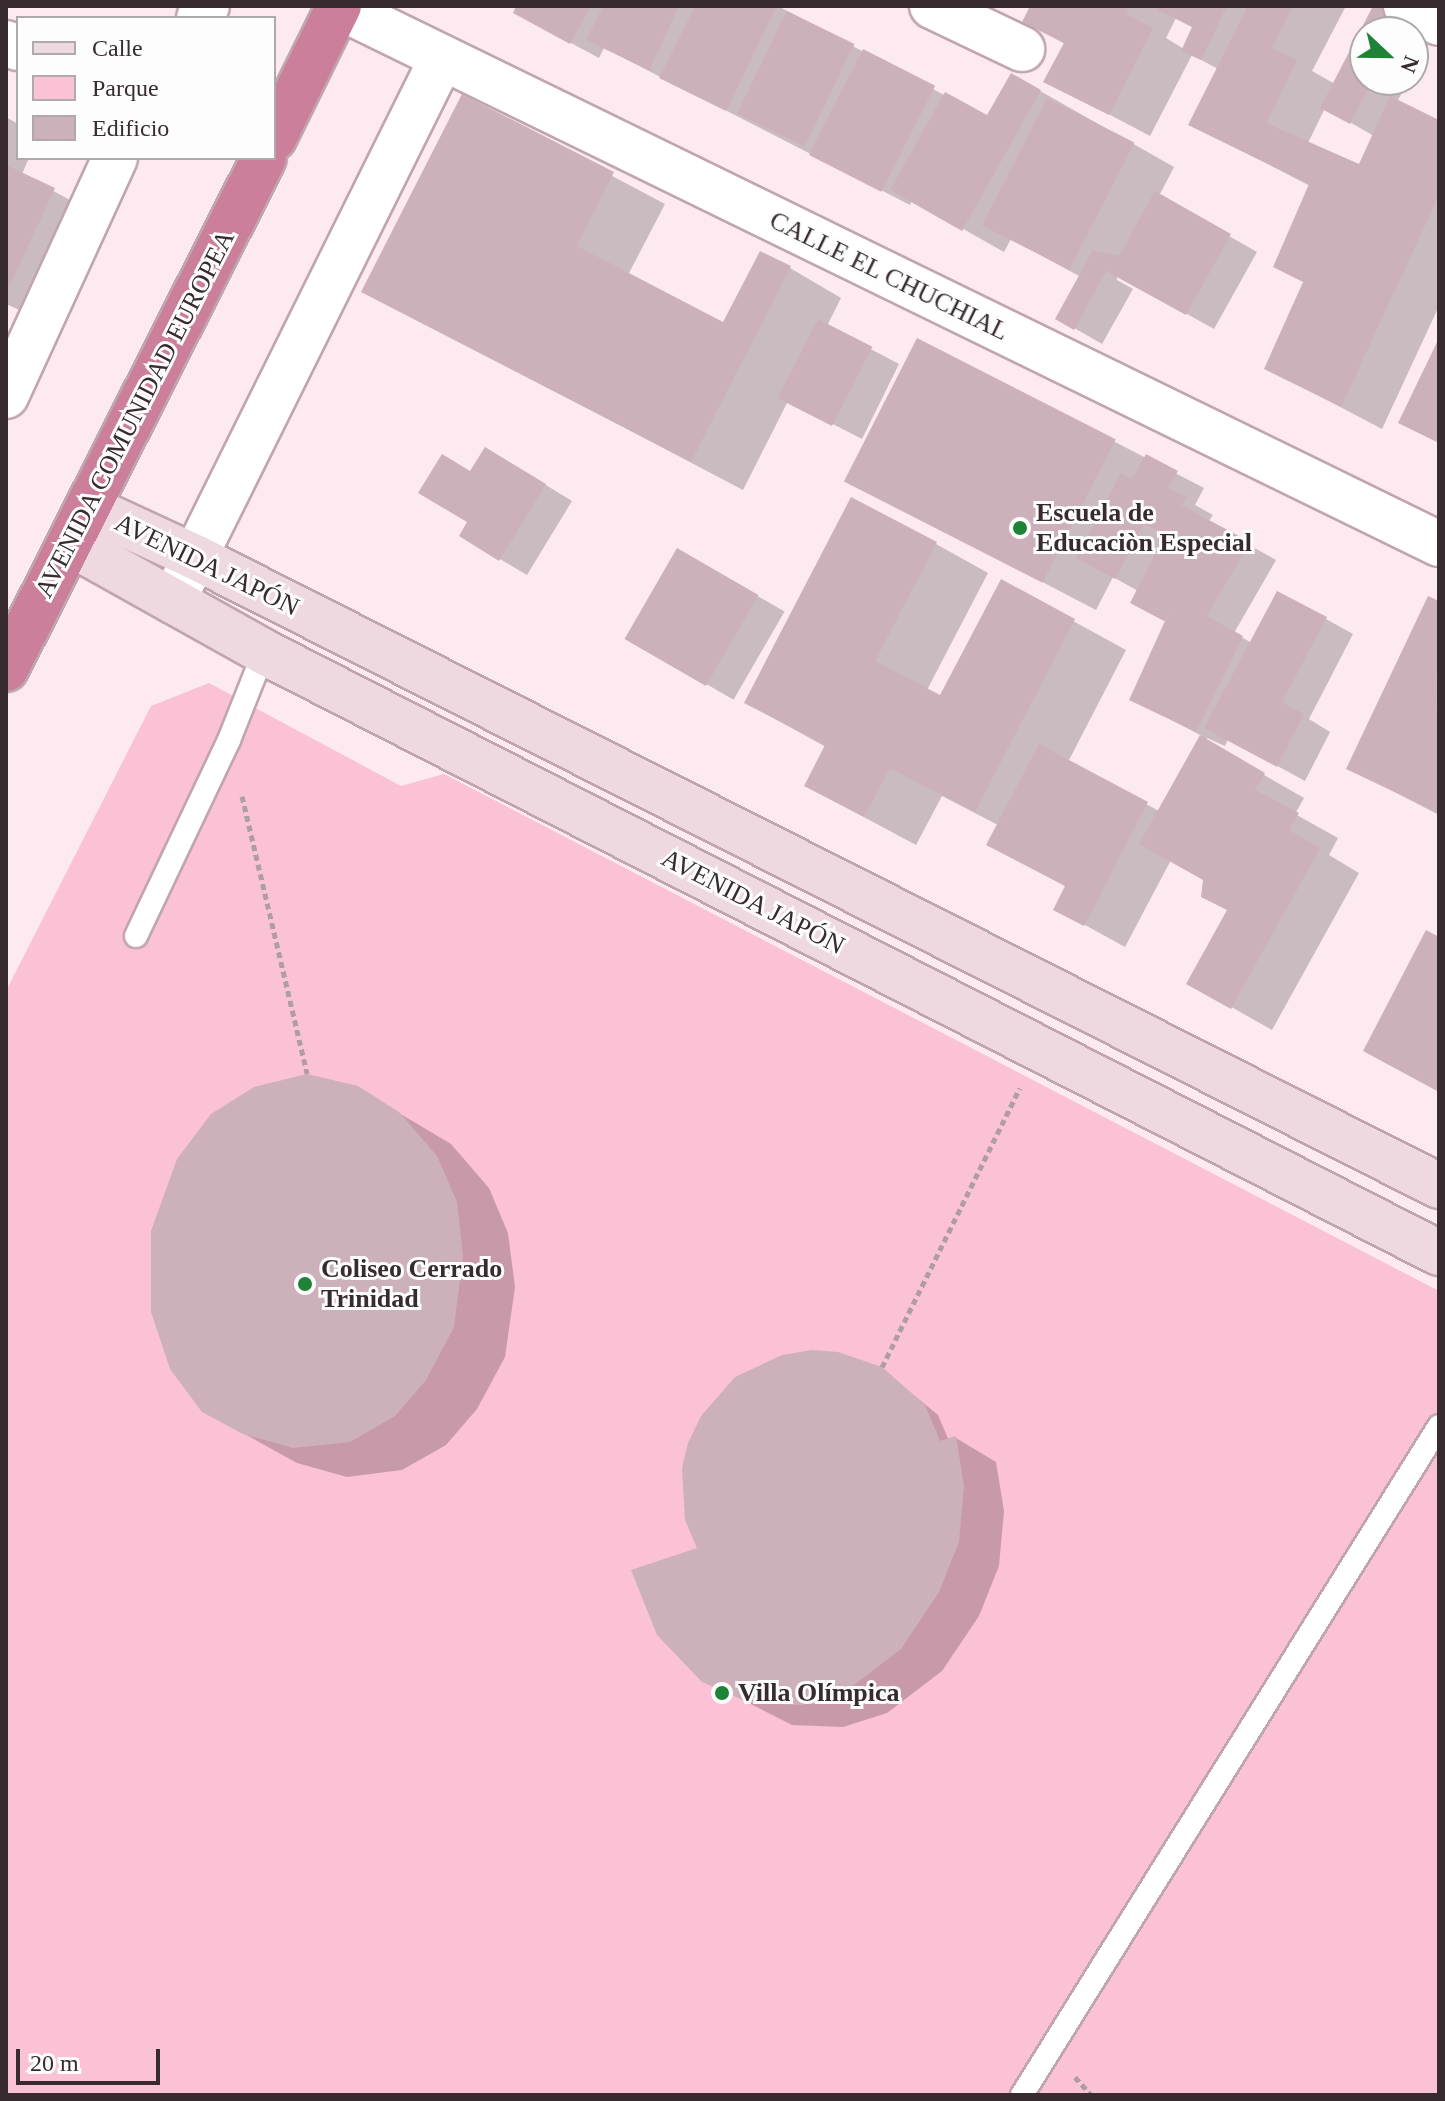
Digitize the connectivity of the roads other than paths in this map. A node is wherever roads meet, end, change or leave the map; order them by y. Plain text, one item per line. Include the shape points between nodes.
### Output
1 (932, 6) edge
2 (1406, 6) edge
3 (339, 7) edge
4 (1439, 23) edge
5 (1022, 49) dead end
6 (442, 58) junction
7 (276, 134) edge
8 (114, 160) edge
9 (263, 160) edge
10 (6, 396) edge
11 (80, 526) junction
12 (1439, 544) edge
13 (197, 558) junction
14 (173, 601) junction
15 (264, 652) junction
16 (6, 669) edge
17 (136, 936) dead end
18 (1439, 1186) edge
19 (1439, 1253) edge
20 (1439, 1426) edge
21 (1022, 2095) edge

1 - 5 street
2 - 4 street
3 - 6 street, CALLE EL CHUCHIAL
3 - 7 highway
6 - 12 street, CALLE EL CHUCHIAL
6 - 13 street
8 - 10 street
9 - 11 highway, AVENIDA COMUNIDAD EUROPEA
11 - 13 street, AVENIDA JAPÓN
11 - 14 street, AVENIDA JAPÓN
11 - 16 highway, AVENIDA COMUNIDAD EUROPEA
13 - 14 street
13 - 18 street, AVENIDA JAPÓN
14 - 15 street, AVENIDA JAPÓN
15 - 17 lane via 229,740
15 - 19 street, AVENIDA JAPÓN
20 - 21 lane

